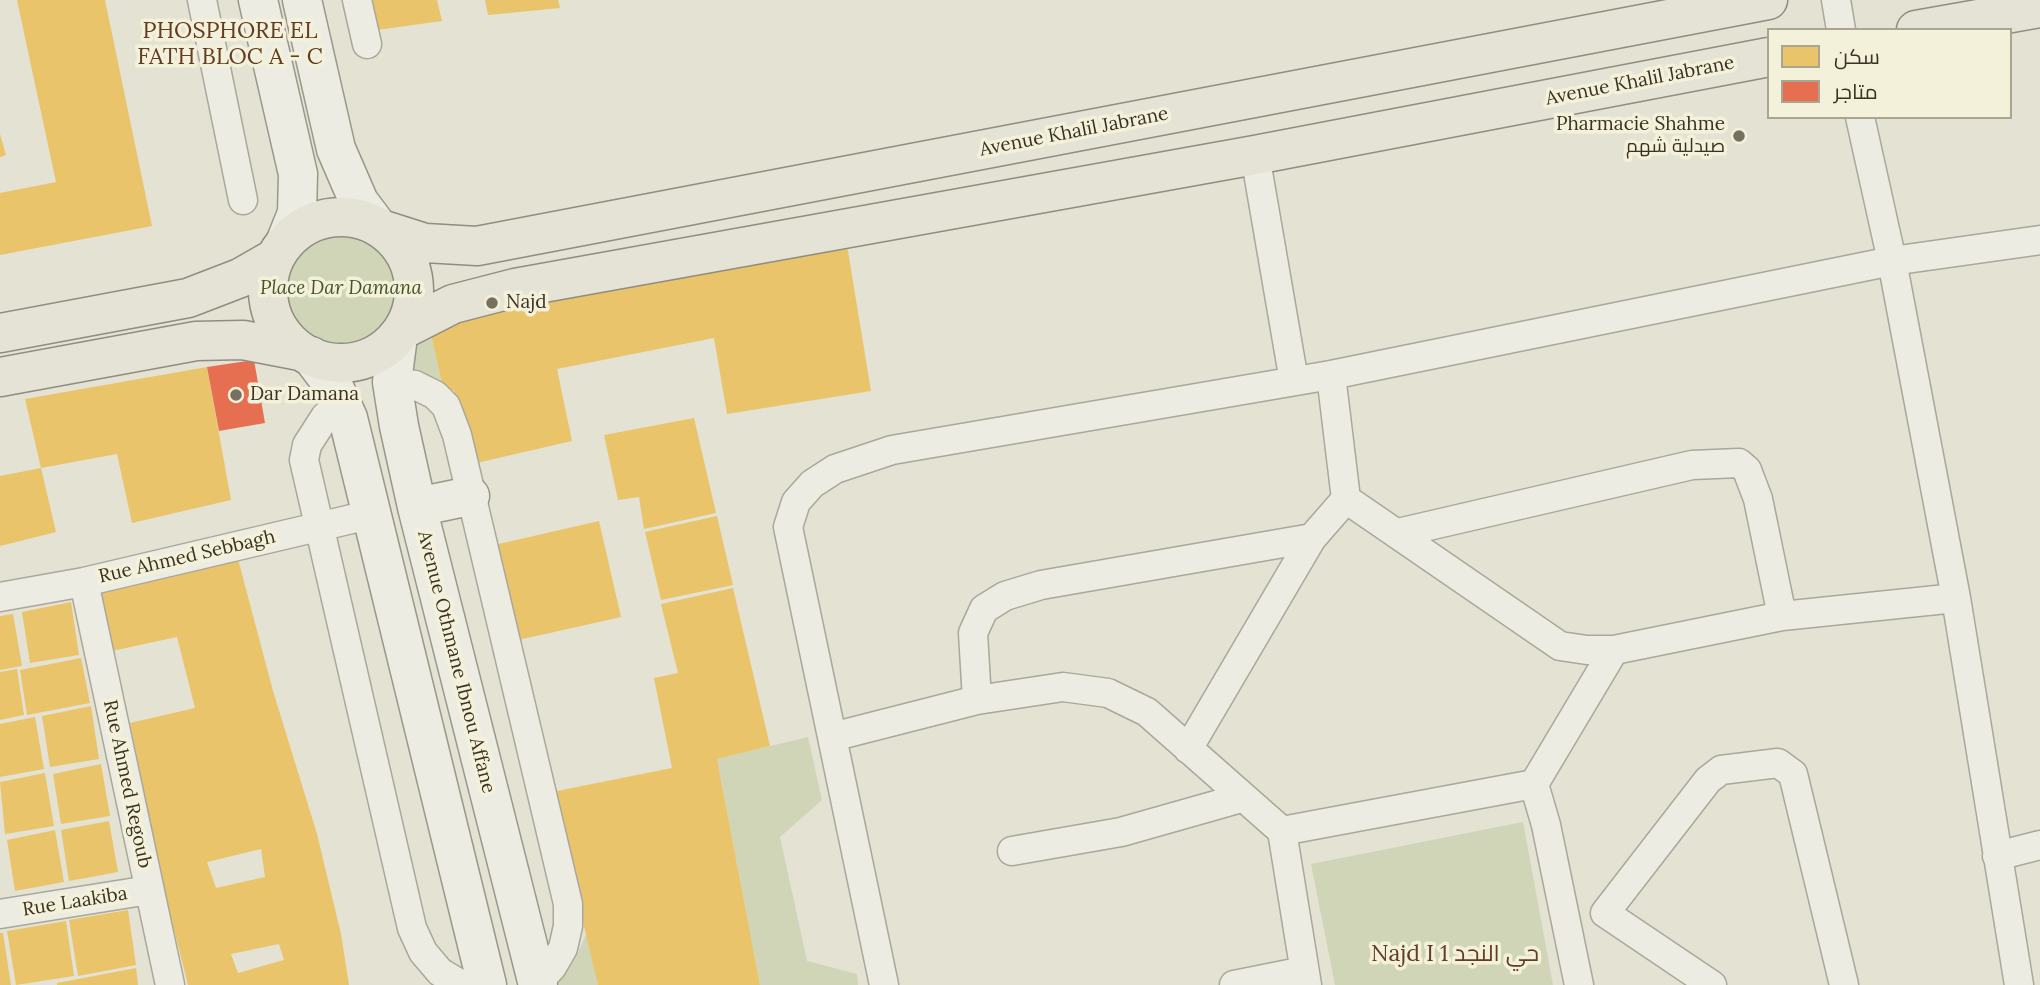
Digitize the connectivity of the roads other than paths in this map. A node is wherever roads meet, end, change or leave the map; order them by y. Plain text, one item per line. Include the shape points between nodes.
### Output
1 (202, 0) edge
2 (258, 0) edge
3 (302, 0) edge
4 (357, 0) edge
5 (1768, 0) edge
6 (1836, 0) edge
7 (2040, 8) edge
8 (1841, 28) edge
9 (1927, 28) edge
10 (367, 44) dead end
11 (1767, 57) edge
12 (1860, 119) edge
13 (1255, 155) junction
14 (243, 200) dead end
15 (379, 228) junction
16 (2040, 240) edge
17 (280, 251) junction
18 (1892, 261) junction
19 (0, 333) edge
20 (400, 333) junction
21 (305, 353) junction
22 (1331, 375) junction
23 (0, 377) edge
24 (1294, 381) junction
25 (392, 382) junction
26 (341, 401) junction
27 (470, 496) junction
28 (1346, 499) junction
29 (417, 507) junction
30 (373, 514) junction
31 (318, 526) junction
32 (1398, 533) junction
33 (1312, 538) junction
34 (84, 582) junction
35 (0, 597) edge
36 (1956, 598) junction
37 (1782, 616) junction
38 (1614, 650) junction
39 (977, 700) junction
40 (832, 737) junction
41 (1188, 749) junction
42 (1534, 784) junction
43 (1241, 798) junction
44 (1282, 831) junction
45 (2040, 845) edge
46 (1012, 851) dead end
47 (1997, 856) junction
48 (149, 890) junction
49 (0, 914) edge
50 (1605, 914) junction
51 (1568, 930) junction
52 (1305, 978) edge
53 (538, 984) edge
54 (170, 985) edge
55 (462, 985) edge
56 (487, 985) edge
57 (884, 985) edge
58 (1234, 985) edge
59 (1579, 985) edge
60 (1712, 985) edge
61 (1844, 985) edge
62 (2019, 985) edge

1 - 14 street
2 - 17 main road via 299,174 298,213
3 - 15 main road via 336,149 359,202
4 - 10 street
5 - 15 main road, Avenue Khalil Jabrane via 477,246 425,243
6 - 8 street
7 - 9 main road
11 - 13 main road, Avenue Khalil Jabrane
12 - 18 street
13 - 20 main road, Avenue Khalil Jabrane via 492,293 453,304
13 - 24 street
15 - 17 main road via 345,217 328,218 298,231
15 - 20 main road via 396,241 413,276 414,295
16 - 18 street
17 - 19 main road via 240,278 188,298
17 - 21 main road via 268,292 270,309 282,332
18 - 22 street
18 - 36 street
20 - 21 main road via 373,356 358,361 326,361
20 - 25 main road, Avenue Othmane Ibnou Affane
21 - 23 main road via 243,340 196,341
21 - 26 main road
22 - 24 street
22 - 28 street
24 - 40 street via 892,450 835,469 812,484 796,502 788,527
25 - 27 street via 415,385 446,406
25 - 29 main road, Avenue Othmane Ibnou Affane
26 - 30 main road
26 - 31 street via 325,416 307,445 304,460
27 - 29 main road
27 - 53 street via 568,905 563,948
28 - 32 street
28 - 33 street
29 - 53 main road, Avenue Othmane Ibnou Affane
30 - 31 street, Rue Ahmed Sebbagh
30 - 56 main road
31 - 34 street, Rue Ahmed Sebbagh
31 - 55 street via 412,928 423,952 440,972
32 - 37 street via 1692,466 1739,463 1758,499
32 - 38 street via 1560,646
33 - 39 street via 1041,585 1005,596 984,610 973,633
33 - 41 street
34 - 35 street, Rue Ahmed Sebbagh
34 - 48 street, Rue Ahmed Regoub
36 - 37 street
36 - 47 street
37 - 38 street
38 - 42 street
39 - 40 street
39 - 41 street via 1063,687 1108,693 1147,712
40 - 57 street
41 - 43 street
42 - 44 street
42 - 51 street
43 - 44 street
43 - 46 street via 1121,832
44 - 52 street
45 - 47 street
47 - 62 street
48 - 49 street, Rue Laakiba
48 - 54 street, Rue Ahmed Regoub
50 - 51 street
50 - 60 street
50 - 61 street via 1708,780 1721,770 1778,763 1793,774
51 - 59 street
52 - 58 street

